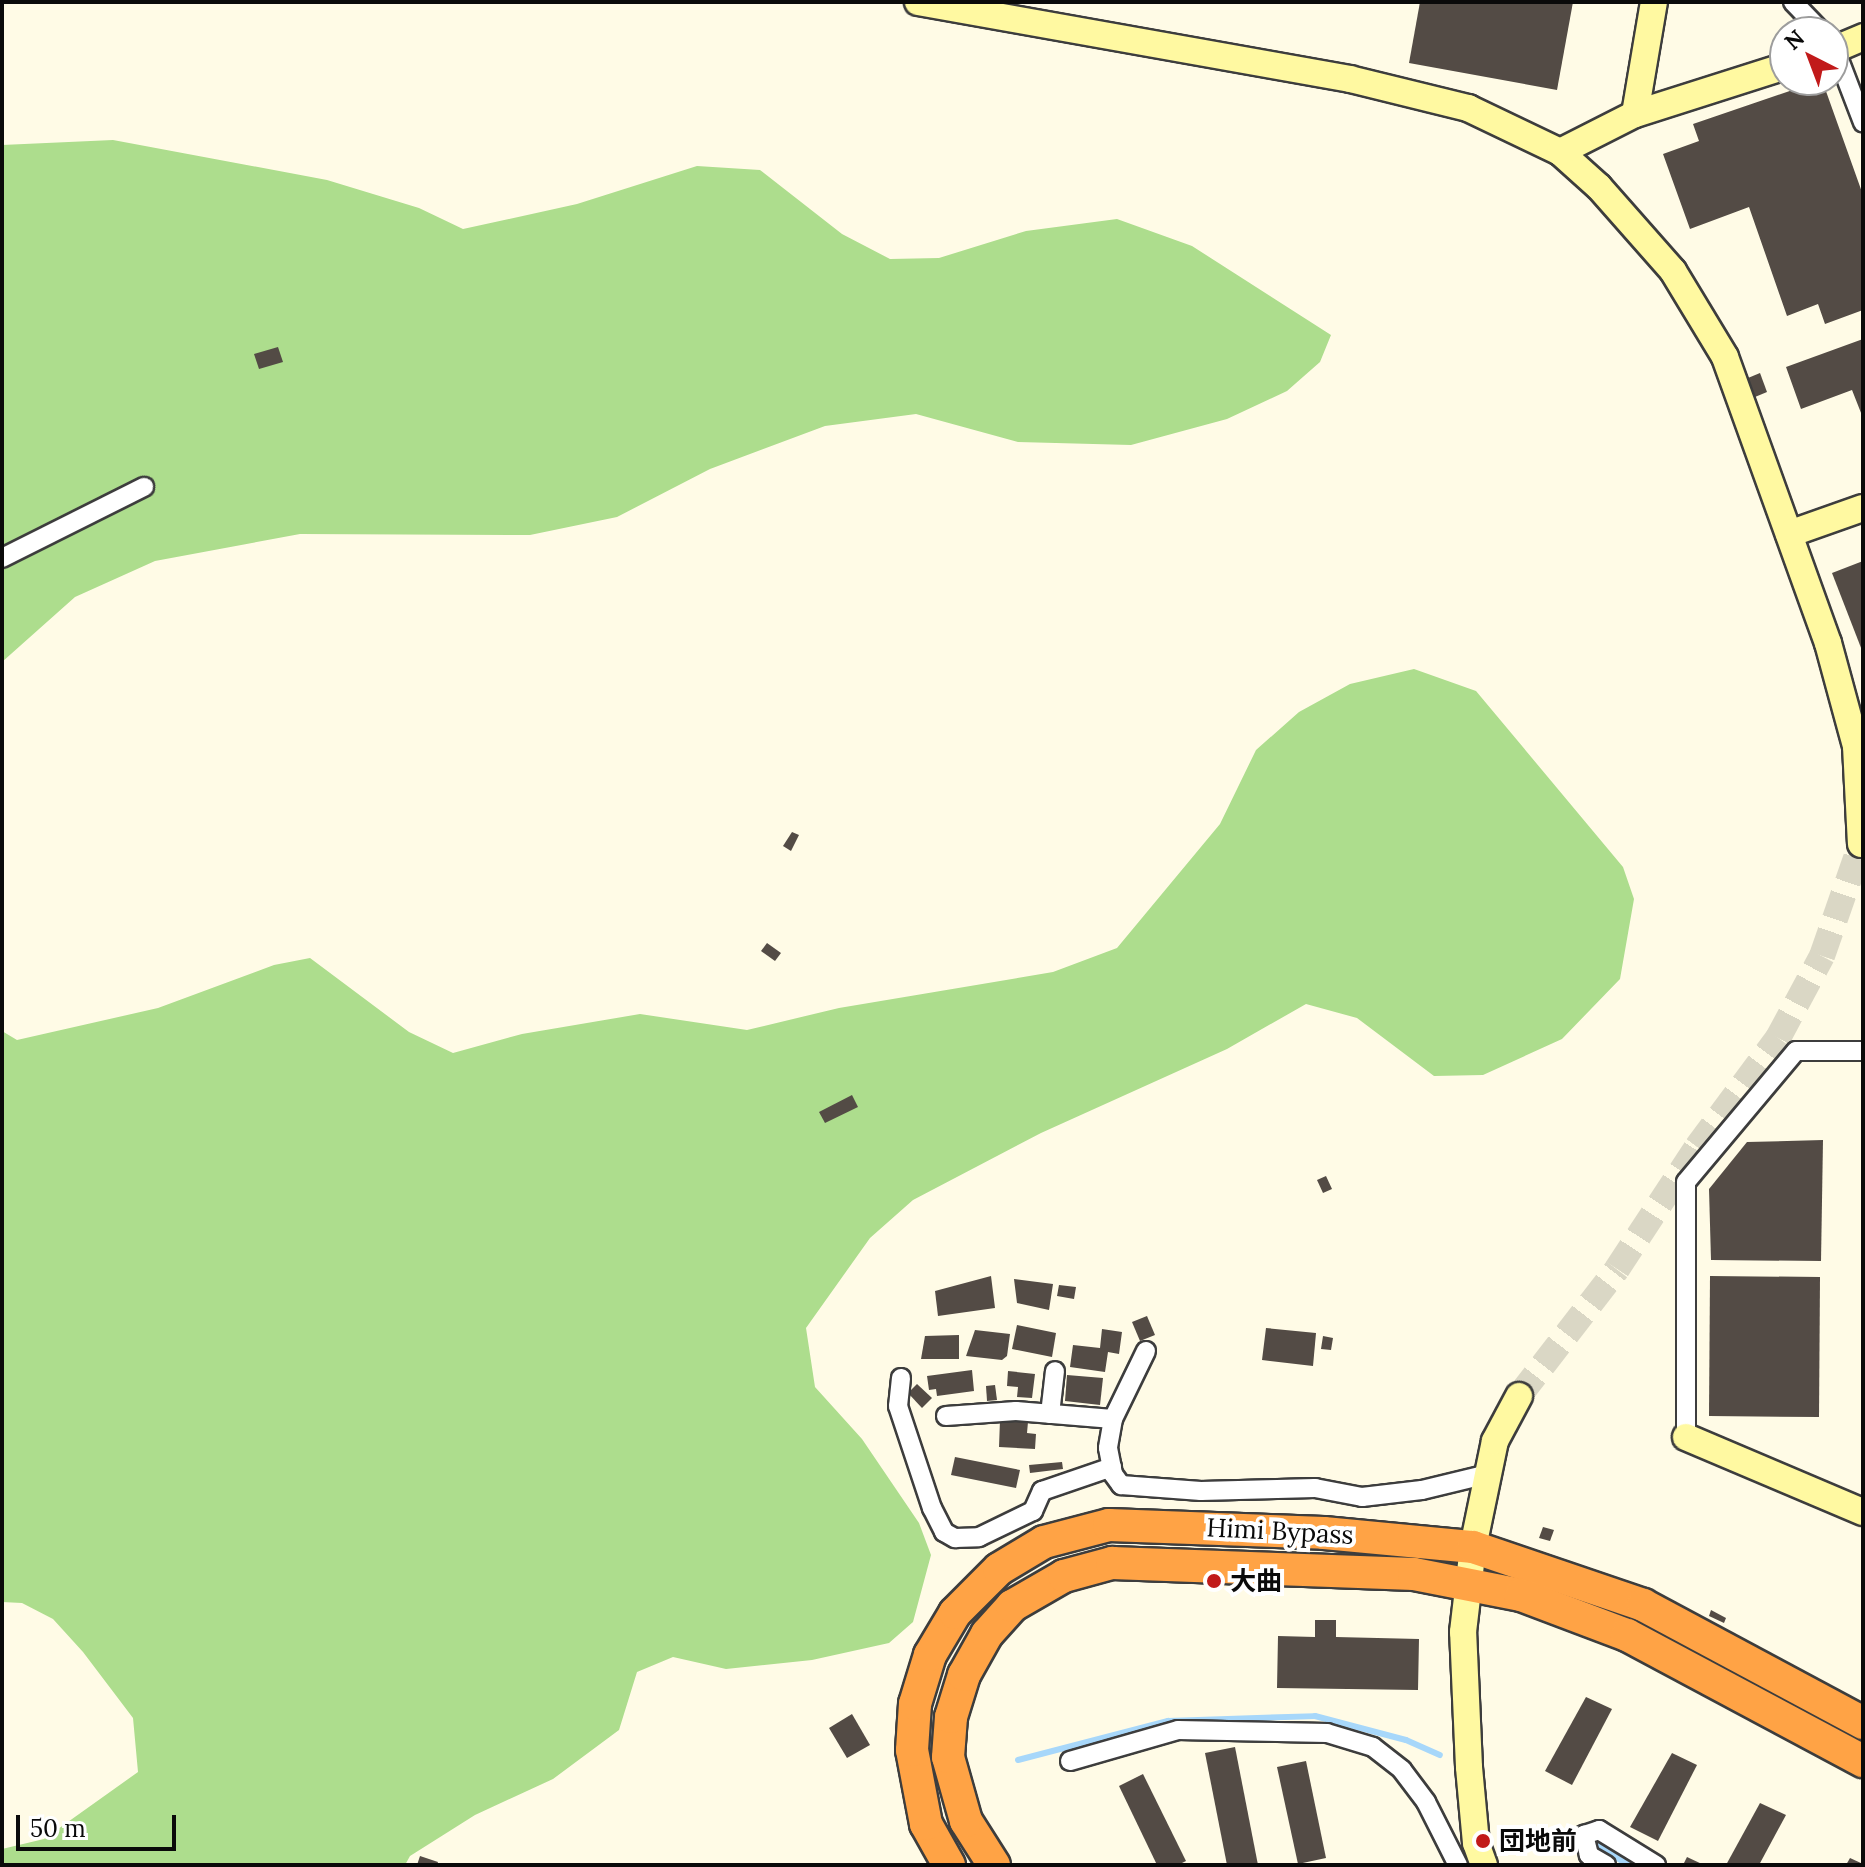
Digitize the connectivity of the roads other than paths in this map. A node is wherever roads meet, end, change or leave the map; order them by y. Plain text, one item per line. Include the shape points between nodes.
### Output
1 (1654, 2) edge
2 (924, 3) edge
3 (1769, 71) edge
4 (1849, 87) edge
5 (1635, 114) junction
6 (1863, 122) edge
7 (1560, 152) junction
8 (144, 487) dead end
9 (1863, 508) edge
10 (1789, 534) junction
11 (2, 558) edge
12 (1861, 844) dead end
13 (1863, 1051) edge
14 (1146, 1351) dead end
15 (1055, 1371) dead end
16 (901, 1378) dead end
17 (1519, 1396) tunnel mouth
18 (1050, 1414) junction
19 (946, 1416) dead end
20 (1113, 1419) junction
21 (1686, 1437) joint
22 (1112, 1467) junction
23 (1488, 1474) junction
24 (1863, 1512) edge
25 (1473, 1547) junction
26 (1471, 1584) junction
27 (1863, 1723) edge
28 (1070, 1761) dead end
29 (1863, 1761) edge
30 (949, 1865) edge
31 (994, 1865) edge
32 (1458, 1865) edge
33 (1484, 1865) edge
34 (1606, 1865) edge
35 (1656, 1865) edge

1 - 5 street
2 - 7 street via 1350,79 1468,108
3 - 5 street
4 - 6 street
5 - 7 street
7 - 10 street via 1623,213 1697,307 1725,357
8 - 11 street
9 - 10 street
10 - 12 street via 1856,746
13 - 21 street via 1796,1051 1686,1182
14 - 20 street
15 - 18 street
16 - 22 street via 898,1406 932,1508 944,1532 955,1538 979,1537 1033,1511 1042,1491
17 - 23 street via 1495,1441
18 - 19 street
18 - 20 street
20 - 22 street
21 - 24 street
22 - 23 street via 1121,1485 1201,1491 1315,1488 1362,1497
23 - 25 street
25 - 26 street
25 - 27 highway, Himi Bypass via 1643,1605
25 - 30 highway, Himi Bypass via 1140,1523 1074,1531 1016,1557 982,1582 955,1613 930,1655 915,1704 912,1750 919,1797
26 - 29 highway, Himi Bypass via 1521,1595 1627,1635
26 - 31 highway, Himi Bypass via 1332,1568 1136,1562 1087,1569 1038,1587 987,1634 973,1655 951,1717 948,1757 956,1797
26 - 33 street via 1463,1632 1469,1767 1476,1843
28 - 32 street via 1178,1730 1327,1733 1373,1747 1402,1770 1426,1802
34 - 35 street via 1589,1855 1584,1835 1599,1830

